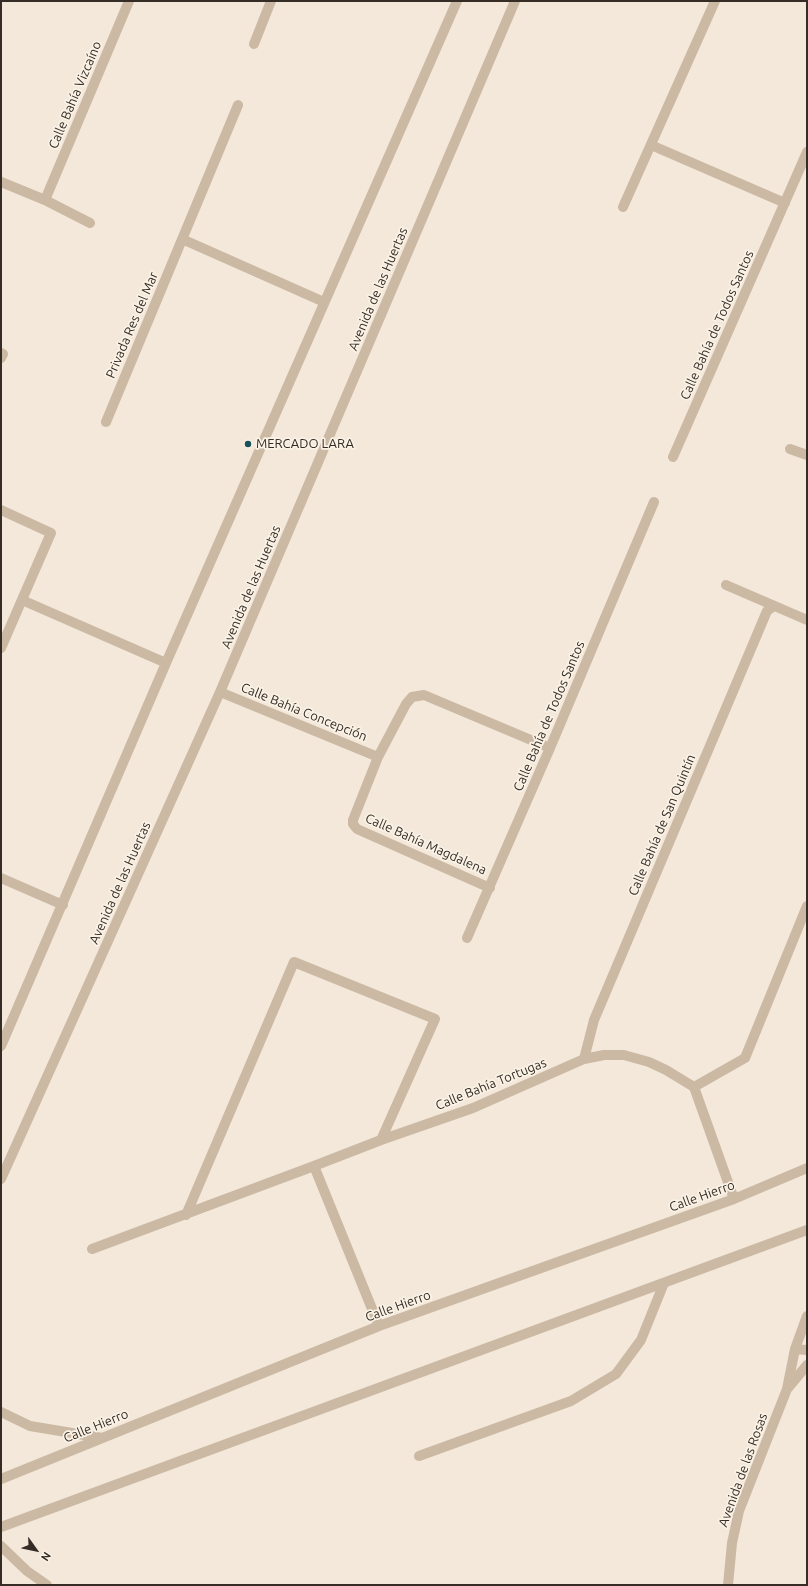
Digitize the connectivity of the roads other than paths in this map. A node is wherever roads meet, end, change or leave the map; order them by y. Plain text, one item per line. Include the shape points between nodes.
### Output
1 (129, 1) edge
2 (271, 1) edge
3 (457, 1) edge
4 (515, 1) edge
5 (715, 1) edge
6 (254, 44) dead end
7 (238, 105) dead end
8 (651, 145) junction
9 (807, 152) edge
10 (1, 182) edge
11 (45, 200) junction
12 (785, 203) junction
13 (623, 207) dead end
14 (90, 223) dead end
15 (182, 239) junction
16 (324, 302) junction
17 (106, 422) dead end
18 (790, 449) dead end
19 (807, 455) edge
20 (673, 457) dead end
21 (654, 502) dead end
22 (1, 510) edge
23 (726, 585) dead end
24 (22, 600) junction
25 (774, 606) junction
26 (807, 620) edge
27 (1, 648) edge
28 (166, 663) junction
29 (220, 692) junction
30 (550, 748) junction
31 (378, 757) junction
32 (1, 878) edge
33 (490, 888) junction
34 (62, 905) junction
35 (807, 906) edge
36 (467, 938) dead end
37 (1, 1046) edge
38 (584, 1059) junction
39 (694, 1087) junction
40 (381, 1140) junction
41 (314, 1166) junction
42 (807, 1168) edge
43 (1, 1179) edge
44 (734, 1198) junction
45 (186, 1215) junction
46 (807, 1230) edge
47 (92, 1249) dead end
48 (664, 1283) junction
49 (807, 1316) edge
50 (379, 1326) junction
51 (795, 1348) junction
52 (807, 1350) edge
53 (807, 1365) edge
54 (786, 1389) junction
55 (1, 1412) edge
56 (102, 1438) junction
57 (419, 1456) dead end
58 (1, 1479) edge
59 (1, 1528) edge
60 (1, 1546) edge
61 (47, 1585) edge
62 (728, 1585) edge

1 - 11 street, Calle Bahía Vizcaíno
2 - 6 street
3 - 16 street
4 - 29 street, Avenida de las Huertas
5 - 8 street
7 - 15 street, Privada Res del Mar
8 - 12 street
8 - 13 street
9 - 12 street, Calle Bahía de Todos Santos
10 - 11 street
11 - 14 street
12 - 20 street, Calle Bahía de Todos Santos
15 - 16 street
15 - 17 street, Privada Res del Mar
16 - 28 street
18 - 19 street
21 - 30 street, Calle Bahía de Todos Santos
22 - 24 street via 51,533
23 - 25 street
24 - 27 street
24 - 28 street
25 - 26 street
25 - 38 street, Calle Bahía de San Quintín via 767,611 594,1020
28 - 34 street
29 - 31 street, Calle Bahía Concepción
29 - 43 street, Avenida de las Huertas
30 - 31 street, Calle Bahía Magdalena via 424,695 412,697 406,704
30 - 33 street, Calle Bahía de Todos Santos
31 - 33 street, Calle Bahía Magdalena via 352,820 357,829
32 - 34 street
33 - 36 street, Calle Bahía de Todos Santos
34 - 37 street
35 - 39 street via 745,1058
38 - 39 street, Calle Bahía Tortugas via 624,1055 649,1062
38 - 40 street, Calle Bahía Tortugas via 473,1108
39 - 44 street
40 - 41 street, Calle Bahía Tortugas
40 - 45 street via 435,1019 294,962
41 - 45 street, Calle Bahía Tortugas
41 - 50 street
42 - 44 street, Calle Hierro
44 - 50 street, Calle Hierro
45 - 47 street, Calle Bahía Tortugas
46 - 48 street
48 - 57 street via 641,1340 616,1374 571,1401
48 - 59 street
49 - 51 street, Avenida de las Rosas
50 - 56 street, Calle Hierro
51 - 52 street
51 - 54 street, Avenida de las Rosas
53 - 54 street, Avenida de las Rosas
54 - 62 street, Avenida de las Rosas via 740,1511 732,1543
55 - 56 street via 30,1426
56 - 58 street, Calle Hierro
60 - 61 street via 27,1571

